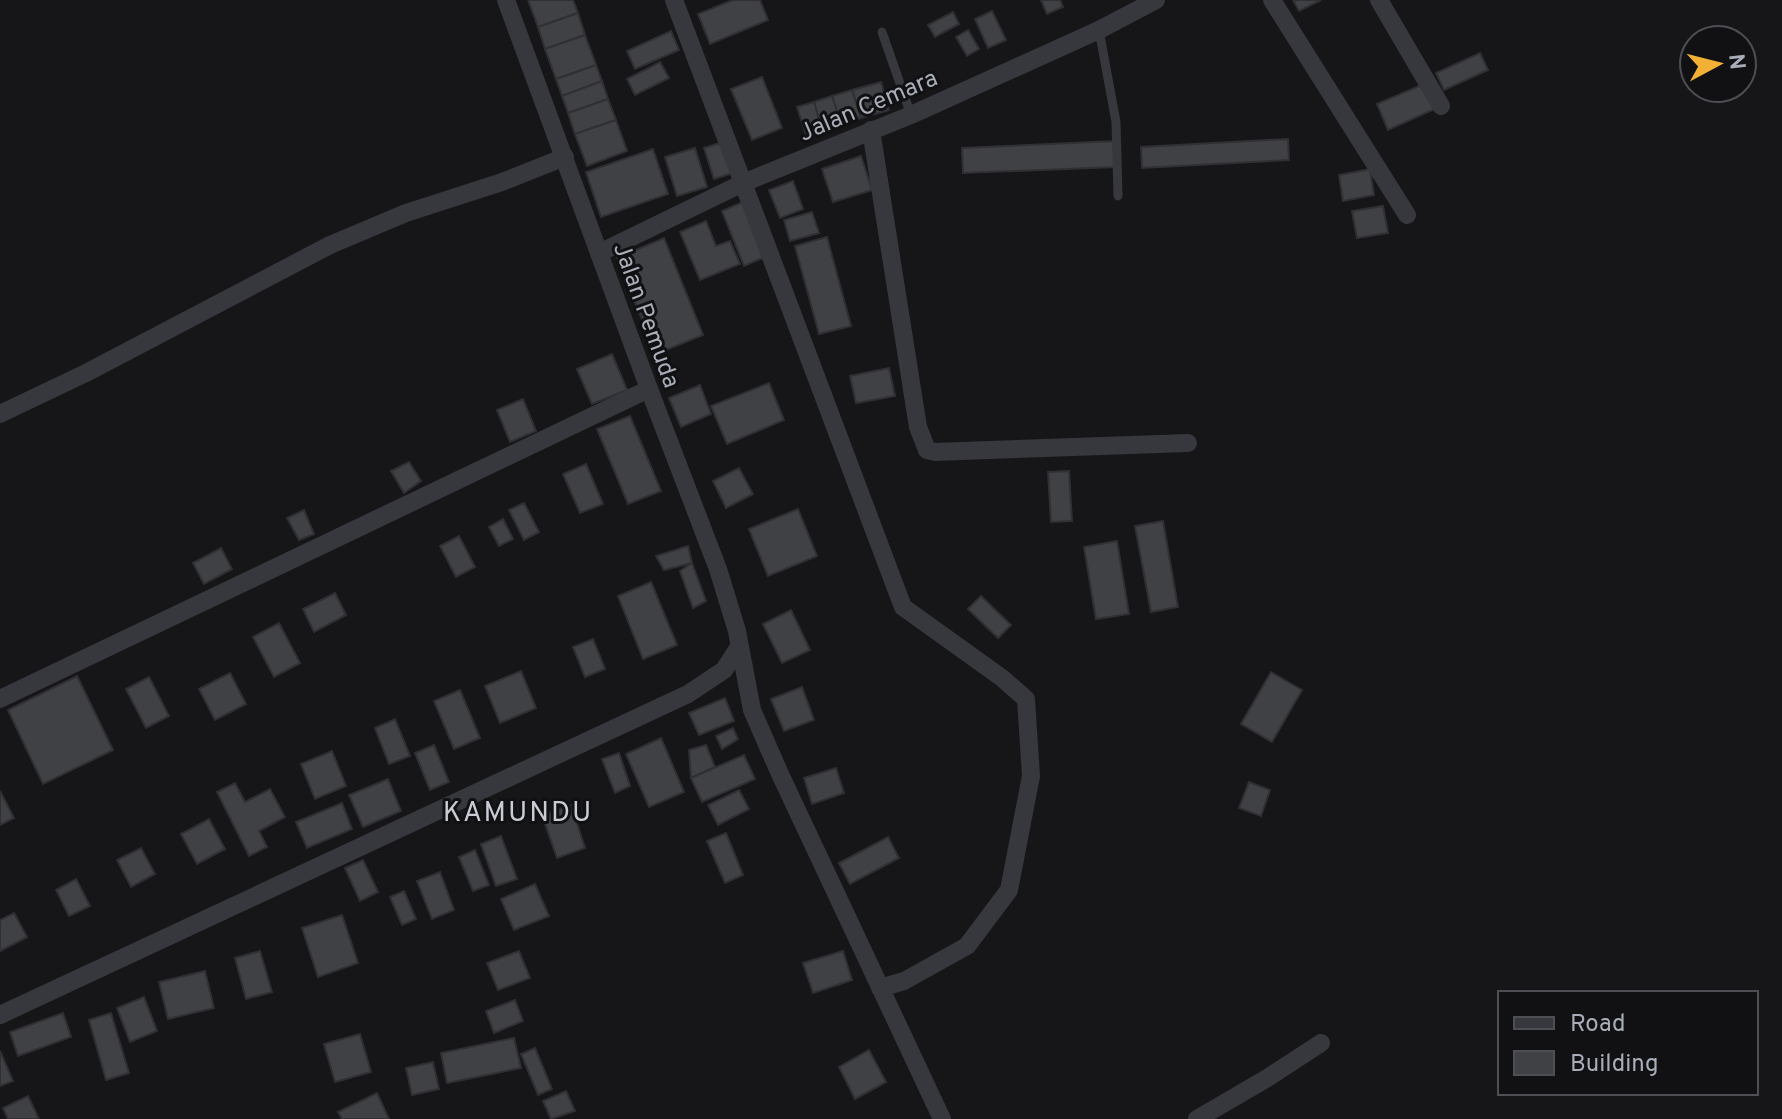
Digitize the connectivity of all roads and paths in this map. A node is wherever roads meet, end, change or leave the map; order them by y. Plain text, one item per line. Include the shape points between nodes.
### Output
1 (506, 0) edge
2 (674, 0) edge
3 (1156, 0) edge
4 (1272, 0) edge
5 (1382, 1) edge
6 (1099, 30) junction
7 (882, 32) dead end
8 (1441, 106) dead end
9 (911, 115) junction
10 (871, 130) junction
11 (565, 157) junction
12 (743, 183) junction
13 (1118, 196) dead end
14 (1407, 215) dead end
15 (599, 253) junction
16 (649, 389) junction
17 (0, 414) edge
18 (1188, 443) dead end
19 (739, 647) junction
20 (0, 699) edge
21 (880, 988) junction
22 (0, 1015) edge
23 (1321, 1043) dead end
24 (942, 1119) edge
25 (1197, 1119) edge

1 - 11 street, Jalan Pemuda
2 - 12 street
3 - 6 street, Jalan Cemara
4 - 14 street
5 - 8 street
6 - 9 street, Jalan Cemara
6 - 13 lane via 1116,122
7 - 9 lane
9 - 10 street, Jalan Cemara
10 - 12 street, Jalan Cemara
10 - 18 street via 918,427 927,450
11 - 15 street, Jalan Pemuda
11 - 17 street via 330,245
12 - 15 street, Jalan Cemara
12 - 21 street via 903,607 1026,699 1031,776 1009,890 967,946 904,981
15 - 16 street, Jalan Pemuda
16 - 19 street, Jalan Pemuda via 718,569
16 - 20 street
19 - 21 street, Jalan Pemuda via 752,710
19 - 22 street via 724,670 688,694
21 - 24 street, Jalan Pemuda
23 - 25 street

